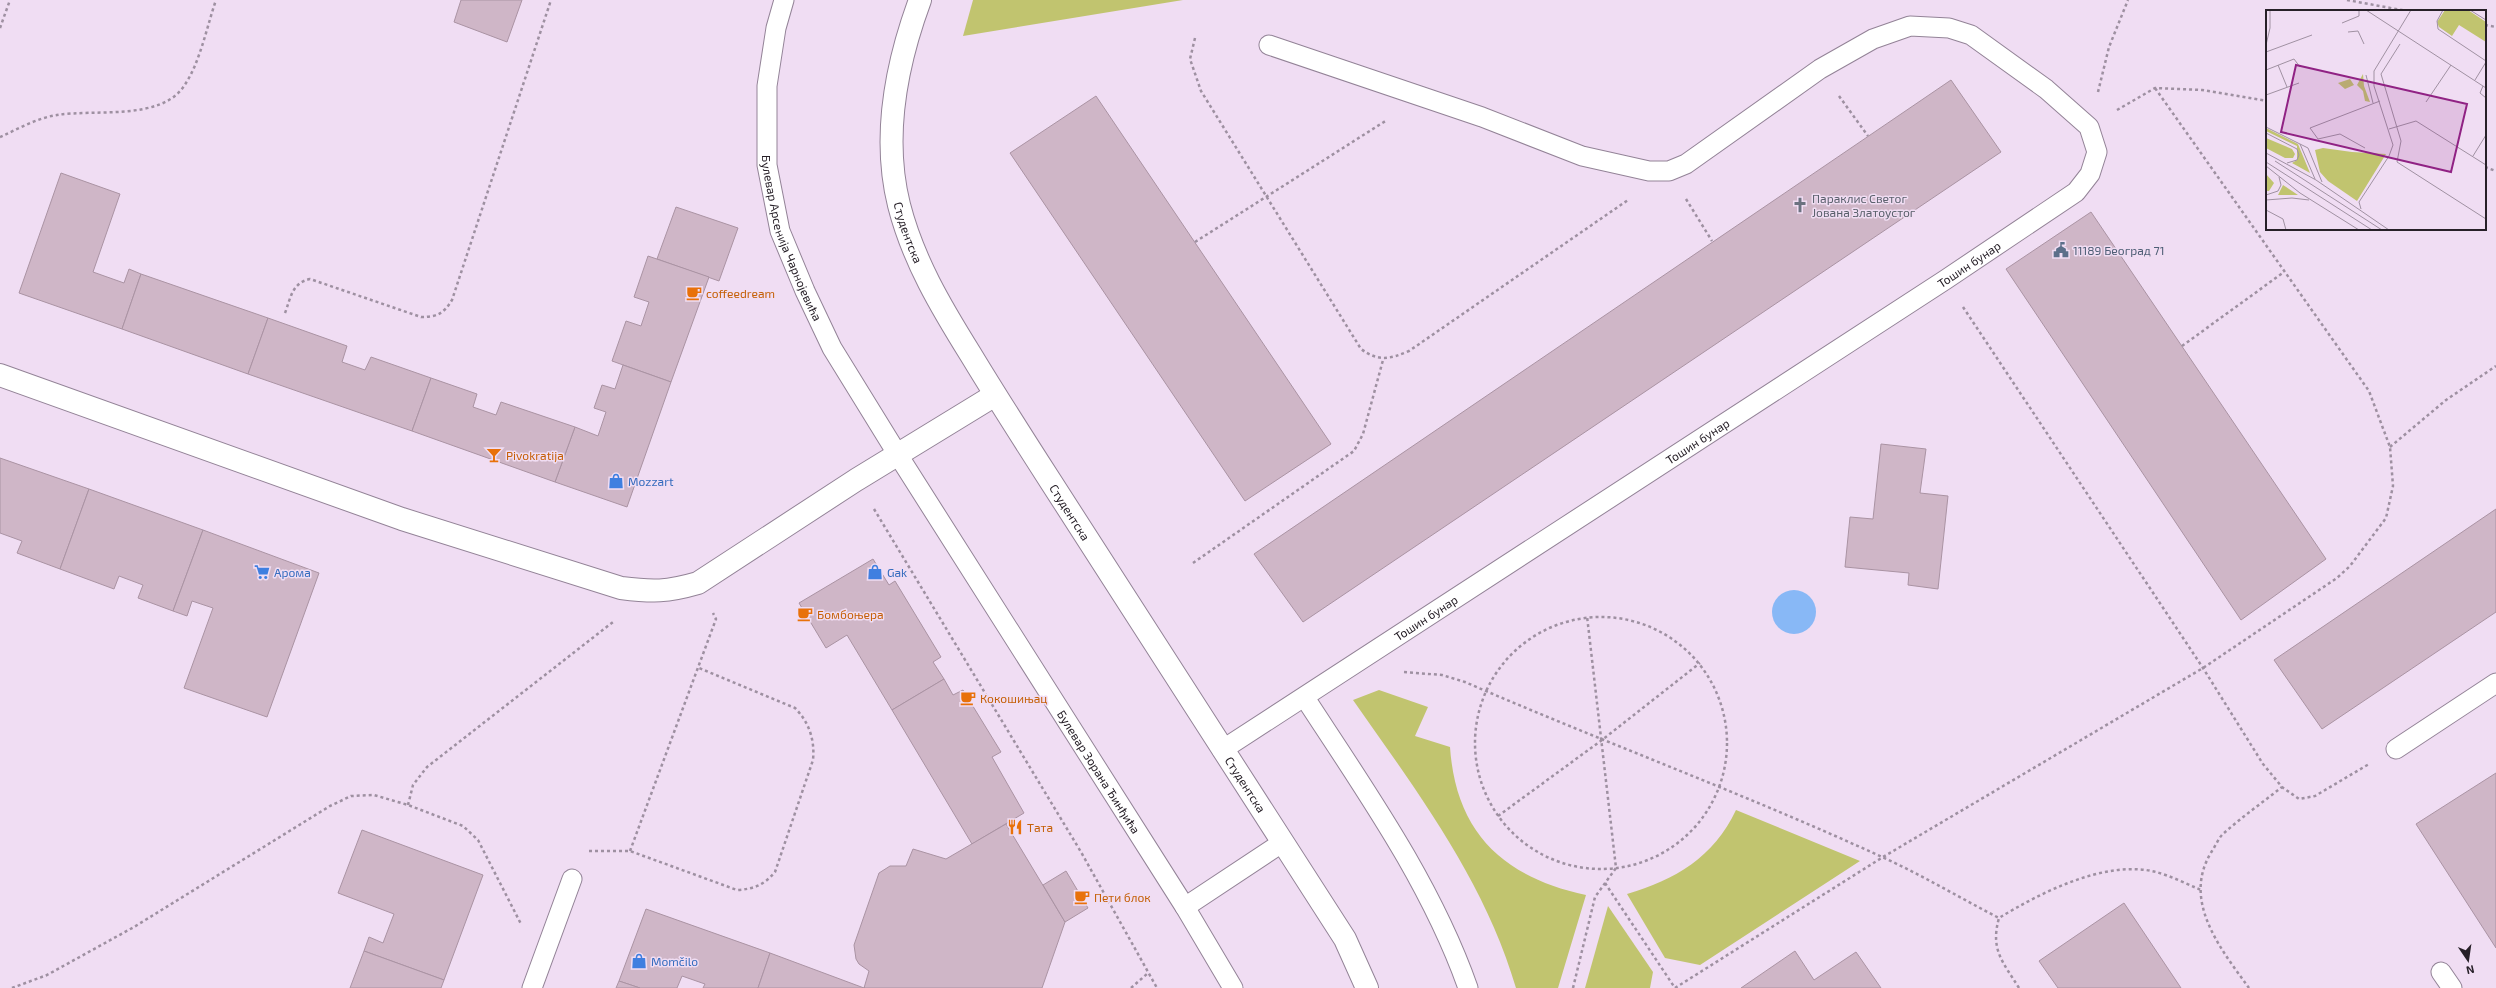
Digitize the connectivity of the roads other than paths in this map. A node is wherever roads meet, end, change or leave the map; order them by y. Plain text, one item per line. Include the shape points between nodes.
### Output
1 (784, 0) edge
2 (920, 0) edge
3 (1269, 45) dead end
4 (0, 375) edge
5 (995, 395) junction
6 (898, 455) junction
7 (2496, 683) edge
8 (1305, 698) junction
9 (2396, 749) road end
10 (1222, 750) junction
11 (1283, 842) junction
12 (572, 879) dead end
13 (1185, 907) junction
14 (2441, 972) dead end
15 (532, 988) edge
16 (1233, 988) edge
17 (1367, 988) edge
18 (1468, 988) edge
19 (2452, 988) edge

1 - 6 lane, Булевар Арсенија Чарнојевића via 771,58 765,110 767,165 780,231 819,323
2 - 5 street, Студентска via 899,69 894,103 892,150 899,203 925,277
3 - 8 lane, Тошин бунар via 1423,97 1582,156 1649,171 1669,171 1686,164 1820,69 1873,39 1910,26 1949,28 1971,35 2046,89 2089,127 2097,152 2090,174 2076,192
4 - 6 street via 402,519 621,588 651,592 672,591 698,583
5 - 6 street
5 - 10 street, Студентска
6 - 13 lane, Булевар Зорана Ђинђића
7 - 9 lane
8 - 10 lane, Тошин бунар
8 - 18 lane via 1385,820 1440,921
10 - 11 street, Студентска
11 - 13 lane
11 - 17 street, Студентска via 1345,939
12 - 15 lane
13 - 16 lane, Булевар Зорана Ђинђића
14 - 19 lane

